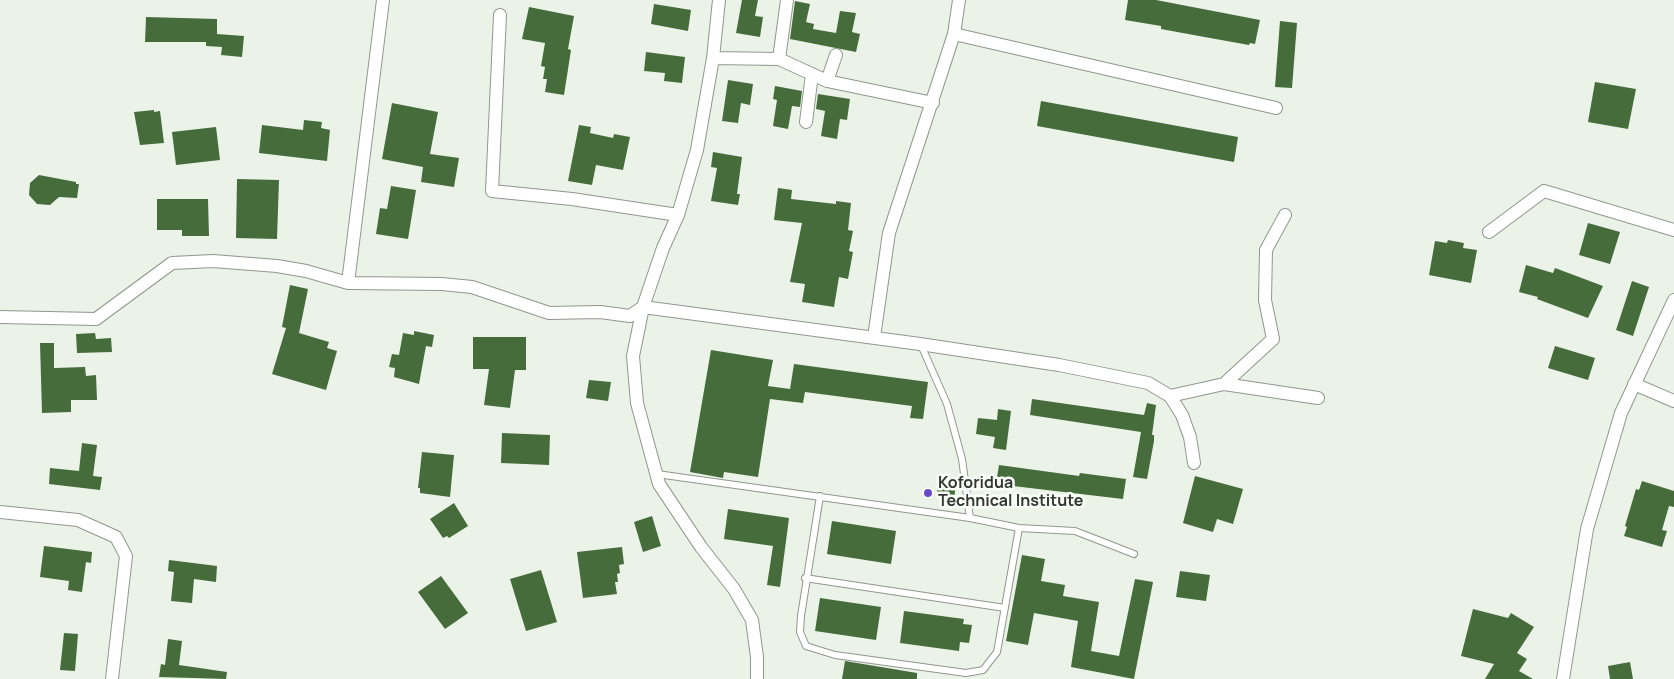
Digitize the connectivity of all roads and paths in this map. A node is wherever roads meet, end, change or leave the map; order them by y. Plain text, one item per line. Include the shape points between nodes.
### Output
1 (383, 0) edge
2 (719, 0) edge
3 (787, 0) edge
4 (959, 0) edge
5 (500, 15) dead end
6 (954, 34) junction
7 (836, 55) dead end
8 (714, 58) junction
9 (779, 60) junction
10 (812, 74) junction
11 (827, 81) junction
12 (933, 103) junction
13 (1276, 108) dead end
14 (806, 122) dead end
15 (678, 215) junction
16 (1286, 215) dead end
17 (1674, 230) edge
18 (1489, 232) dead end
19 (348, 284) junction
20 (1674, 300) edge
21 (643, 307) junction
22 (0, 317) edge
23 (874, 337) junction
24 (920, 344) junction
25 (1224, 384) junction
26 (1634, 384) junction
27 (1170, 396) junction
28 (1318, 398) dead end
29 (1674, 401) edge
30 (1194, 463) dead end
31 (657, 474) junction
32 (820, 496) junction
33 (0, 512) edge
34 (970, 518) junction
35 (1019, 528) junction
36 (1134, 554) dead end
37 (805, 578) junction
38 (1005, 608) junction
39 (112, 679) edge
40 (756, 679) edge
41 (1563, 679) edge

1 - 19 street
2 - 8 street
3 - 9 street
4 - 6 street
5 - 15 street via 492,191
6 - 12 street
6 - 13 street
7 - 11 street
8 - 9 street
8 - 15 street via 698,150
9 - 10 street
10 - 11 street
10 - 14 street
11 - 12 street
12 - 23 street via 889,233
15 - 21 street
16 - 25 street via 1266,250 1265,300 1273,339
17 - 18 street via 1544,191
19 - 21 street via 472,287 549,313 600,312 630,316
19 - 22 street via 277,266 213,261 172,263 96,319
20 - 26 street
21 - 23 street
21 - 31 street via 633,356 637,403
23 - 24 street
24 - 27 street via 1059,365 1148,383
24 - 34 lane via 947,404 962,459
25 - 27 street
25 - 28 street
26 - 29 street
26 - 41 street via 1621,413 1586,529
27 - 30 street via 1190,437
31 - 32 lane
31 - 40 street via 659,484 734,589 752,620
32 - 34 lane
32 - 37 lane
33 - 39 street via 78,520 116,536 126,556
34 - 35 lane
35 - 36 lane via 1074,532
35 - 38 lane
37 - 38 lane
37 - 38 lane via 800,632 806,646 835,655 966,673 983,670 997,652

